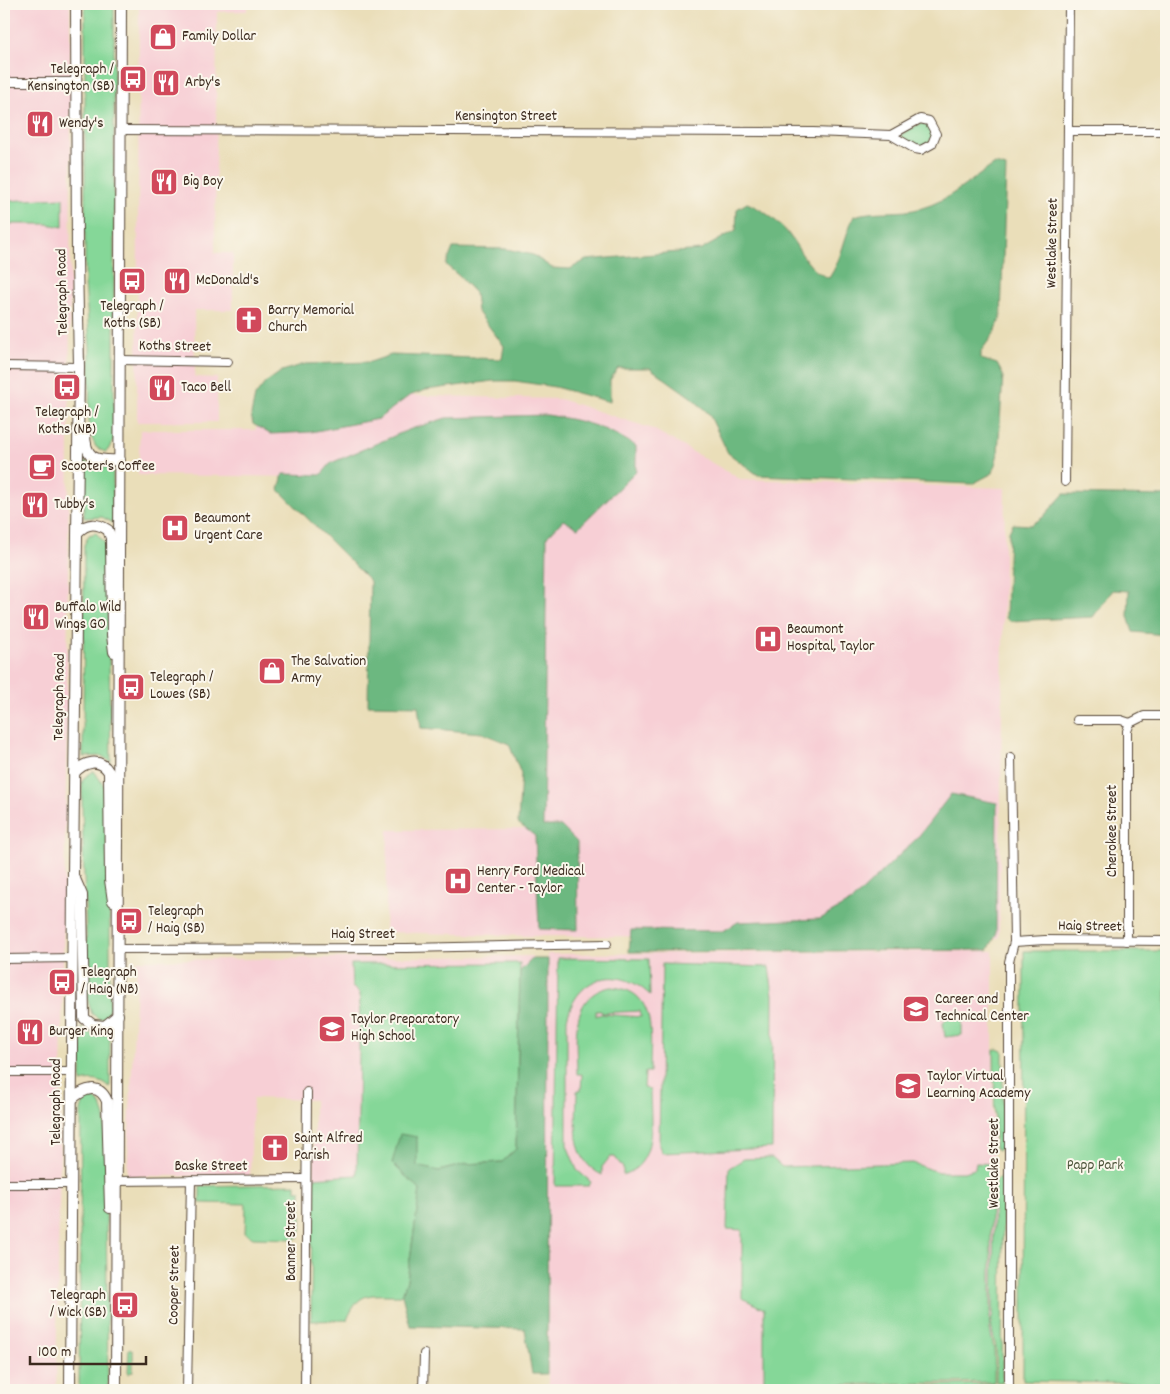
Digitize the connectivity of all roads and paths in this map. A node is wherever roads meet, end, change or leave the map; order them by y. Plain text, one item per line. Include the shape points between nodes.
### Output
1 (76, 4) edge
2 (121, 4) edge
3 (1069, 4) edge
4 (4, 82) edge
5 (76, 82) junction
6 (121, 130) junction
7 (1068, 131) junction
8 (1166, 131) edge
9 (891, 134) junction
10 (78, 297) junction
11 (121, 360) junction
12 (228, 362) dead end
13 (4, 366) edge
14 (79, 367) junction
15 (120, 460) junction
16 (1064, 482) dead end
17 (78, 532) junction
18 (119, 667) junction
19 (1166, 716) edge
20 (1077, 720) dead end
21 (1130, 723) junction
22 (1011, 757) dead end
23 (74, 773) junction
24 (73, 874) junction
25 (118, 932) junction
26 (1127, 941) junction
27 (1166, 941) edge
28 (1014, 942) junction
29 (607, 944) dead end
30 (118, 949) junction
31 (73, 958) junction
32 (4, 959) edge
33 (118, 1015) junction
34 (4, 1072) edge
35 (72, 1072) junction
36 (307, 1092) dead end
37 (72, 1098) junction
38 (306, 1179) junction
39 (191, 1180) junction
40 (115, 1181) junction
41 (4, 1184) edge
42 (72, 1184) junction
43 (116, 1227) junction
44 (424, 1354) dead end
45 (70, 1390) edge
46 (116, 1390) edge
47 (187, 1390) edge
48 (305, 1390) edge
49 (423, 1390) edge
50 (1009, 1390) edge

1 - 5 main road, Telegraph Road
2 - 6 main road
3 - 7 street, Westlake Street
4 - 5 street
5 - 10 main road, Telegraph Road
6 - 9 street, Kensington Street
6 - 11 main road
7 - 8 street
7 - 16 street, Westlake Street
9 - 9 street, Kensington Street via 908,147 921,150 932,144 936,134 928,121 920,119
10 - 14 main road, Telegraph Road
10 - 15 main road via 85,317 86,336 85,443 88,452 96,459
11 - 12 street, Koths Street
11 - 15 main road
13 - 14 street
14 - 17 main road, Telegraph Road
15 - 18 main road
17 - 18 main road via 87,525 98,524 108,530 111,538 112,635
17 - 23 main road, Telegraph Road
18 - 25 main road
19 - 21 street via 1144,716
20 - 21 street
21 - 26 street, Cherokee Street via 1127,732
22 - 28 street, Westlake Street
23 - 24 main road, Telegraph Road
23 - 25 main road via 92,762 109,772 110,880
24 - 31 main road, Telegraph Road
24 - 33 main road via 82,895 84,1018 92,1025 105,1026
25 - 30 main road
26 - 27 street, Haig Street
26 - 28 street, Haig Street
28 - 50 street, Westlake Street via 1009,962
29 - 30 street, Haig Street
30 - 33 main road
31 - 32 street
31 - 35 main road, Telegraph Road
33 - 40 main road
34 - 35 street
35 - 37 main road, Telegraph Road
36 - 38 street, Banner Street
37 - 42 main road, Telegraph Road
37 - 43 main road via 84,1089 95,1088 104,1094 107,1101 109,1204
38 - 39 street, Baske Street
38 - 48 street, Banner Street
39 - 40 street, Baske Street
39 - 47 street, Cooper Street
40 - 43 main road
41 - 42 street
42 - 45 main road, Telegraph Road
43 - 46 main road
44 - 49 street

